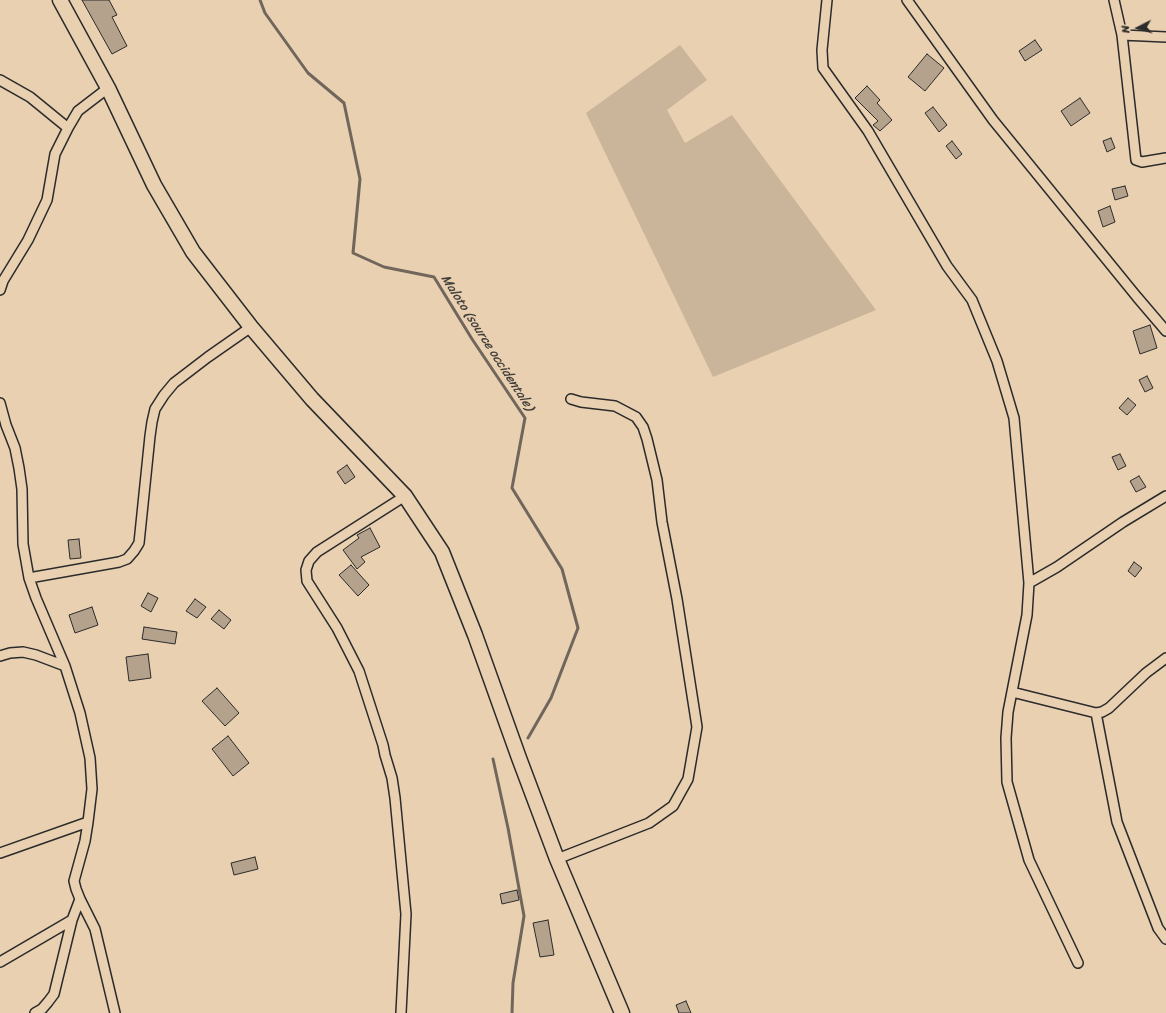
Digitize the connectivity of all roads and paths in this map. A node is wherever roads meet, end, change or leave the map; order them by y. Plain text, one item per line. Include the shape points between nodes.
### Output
1 (60, 0) edge
2 (827, 0) edge
3 (907, 0) edge
4 (1114, 0) edge
5 (1122, 35) junction
6 (1166, 37) edge
7 (0, 80) edge
8 (108, 88) junction
9 (68, 128) junction
10 (1166, 158) edge
11 (0, 290) edge
12 (251, 327) junction
13 (1166, 331) edge
14 (571, 399) dead end
15 (0, 403) edge
16 (405, 496) junction
17 (1166, 496) edge
18 (29, 578) junction
19 (1029, 583) junction
20 (0, 656) edge
21 (1166, 658) edge
22 (65, 666) junction
23 (1012, 692) junction
24 (1096, 713) junction
25 (88, 822) junction
26 (0, 853) edge
27 (557, 859) junction
28 (80, 899) junction
29 (72, 920) junction
30 (1166, 939) edge
31 (0, 962) edge
32 (1078, 963) dead end
33 (35, 1013) edge
34 (115, 1013) edge
35 (401, 1013) edge
36 (622, 1013) edge

1 - 8 main road
2 - 19 street via 822,50 823,68 868,131 947,266 972,300 997,361 1014,418
3 - 13 street via 992,120
4 - 5 street
5 - 6 street
5 - 10 street via 1136,160 1142,162
7 - 9 street via 30,97
8 - 9 street via 78,111
8 - 12 main road via 154,185 193,252
9 - 11 street via 55,154 47,200
12 - 16 main road via 312,399
12 - 18 street via 174,383 155,409 139,542 134,551 119,562
14 - 27 street via 615,406 636,417 643,427 657,480 697,727 688,779 673,806 649,823
15 - 18 street via 15,448 21,482 23,544
16 - 27 main road via 442,552
16 - 35 street via 317,552 309,561 306,570 307,581 337,628 359,671 384,745 392,778 406,914
17 - 19 street
18 - 22 street
19 - 23 street via 1027,615
20 - 22 street via 23,652
21 - 24 street via 1109,708
22 - 25 street via 80,713 90,758 92,789
23 - 24 street
23 - 32 street via 1006,738 1007,782 1029,860
24 - 30 street via 1117,822 1158,928
25 - 26 street
25 - 28 street via 74,881
27 - 36 main road
28 - 29 street
28 - 34 street via 95,929
29 - 31 street
29 - 33 street via 54,994 42,1009

